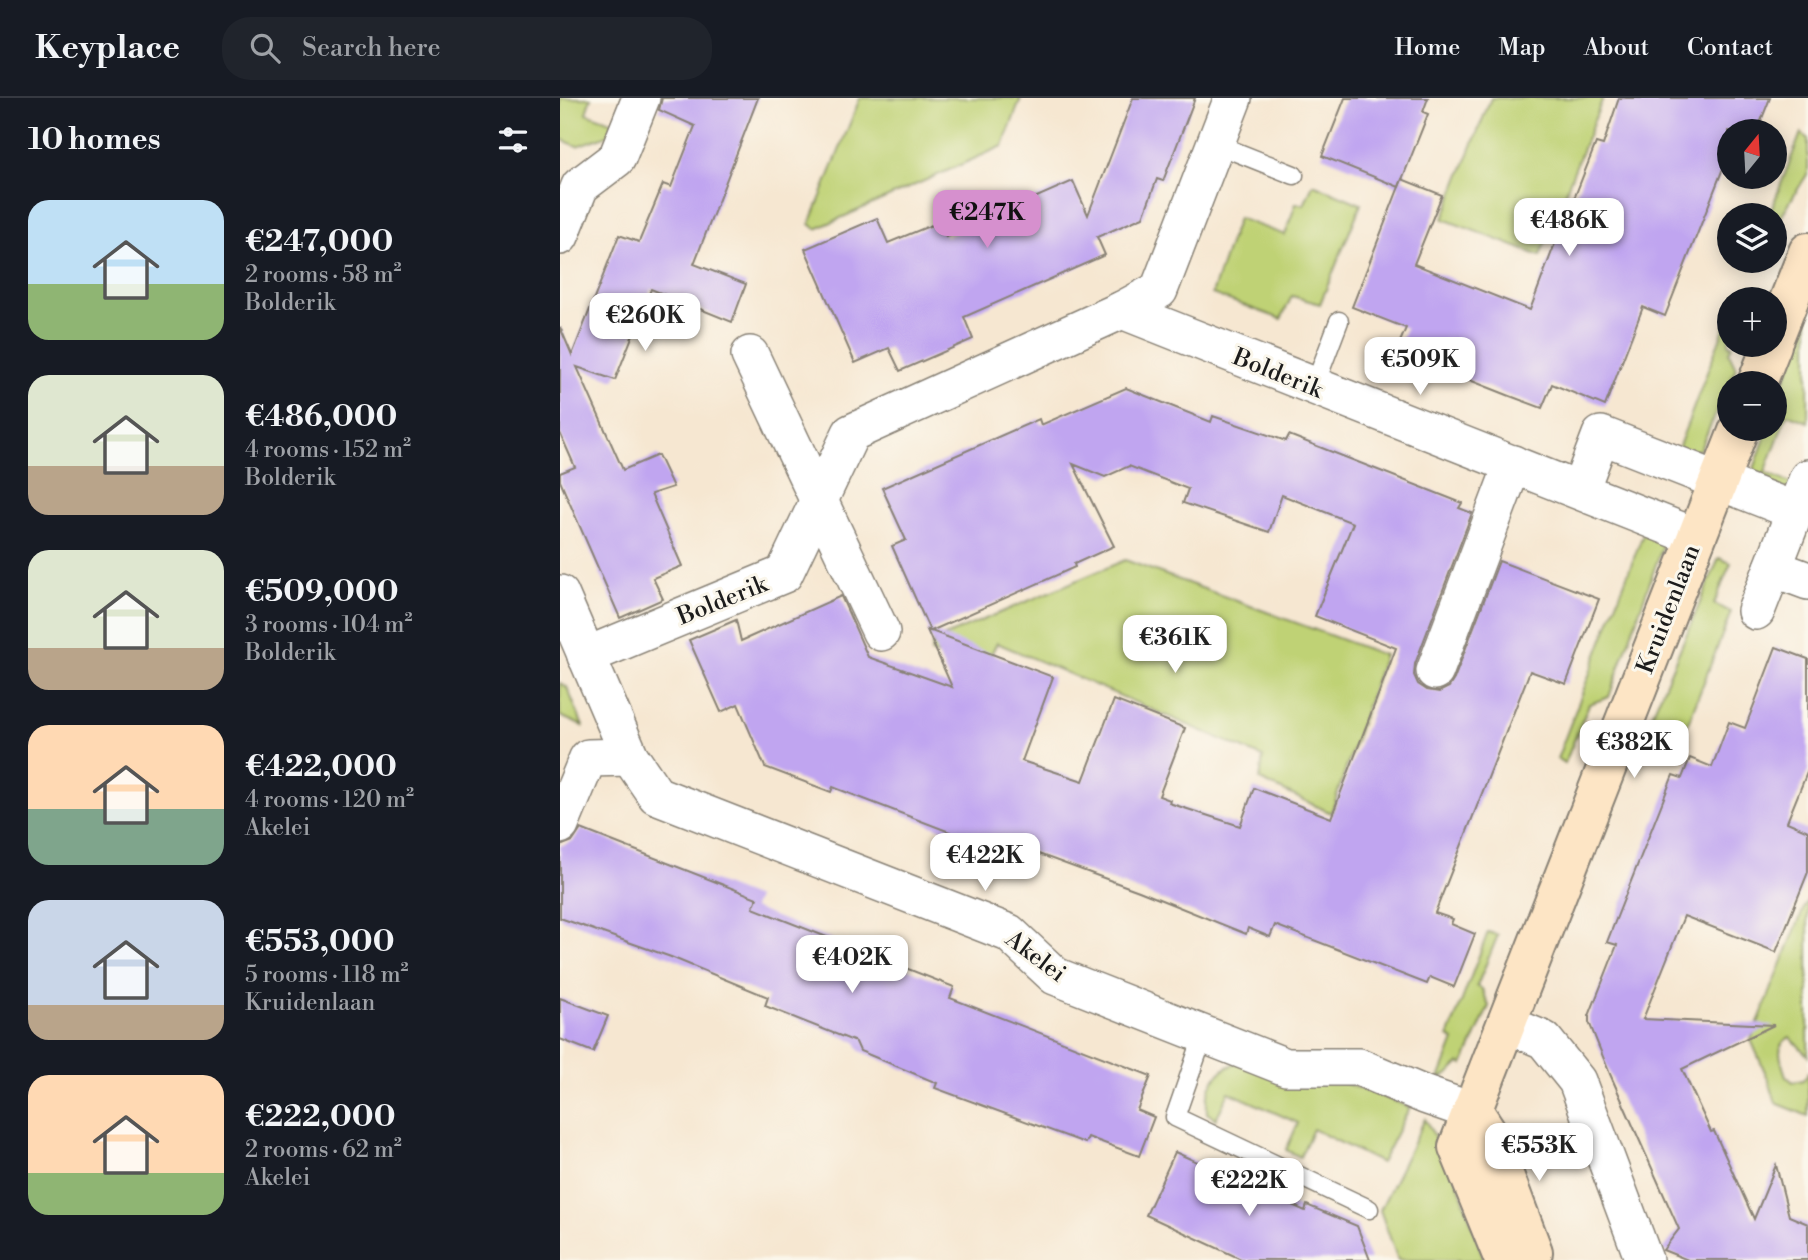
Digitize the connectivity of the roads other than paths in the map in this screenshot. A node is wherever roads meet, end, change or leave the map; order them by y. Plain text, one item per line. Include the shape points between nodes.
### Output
1 (640, 98) edge
2 (1233, 98) edge
3 (1216, 144) junction
4 (1294, 175) dead end
5 (560, 236) edge
6 (1808, 252) edge
7 (1787, 305) edge
8 (1122, 310) junction
9 (1339, 321) dead end
10 (750, 355) dead end
11 (1314, 387) junction
12 (1734, 441) edge
13 (1513, 464) junction
14 (1719, 481) junction
15 (1580, 490) junction
16 (1802, 494) edge
17 (818, 502) junction
18 (1696, 537) junction
19 (1773, 568) junction
20 (1808, 581) edge
21 (560, 594) edge
22 (1756, 611) dead end
23 (881, 632) dead end
24 (586, 656) junction
25 (1435, 671) dead end
26 (630, 757) junction
27 (560, 825) edge
28 (1506, 1024) junction
29 (1204, 1034) junction
30 (1474, 1112) junction
31 (1369, 1209) dead end
32 (1504, 1260) edge
33 (1529, 1260) edge
34 (1644, 1260) edge

1 - 5 street via 617,158 580,186
2 - 3 street, Bolderik
3 - 4 lane
3 - 8 street, Bolderik via 1159,290
6 - 7 street
8 - 11 street, Bolderik
8 - 17 street, Bolderik via 850,433
9 - 11 lane
10 - 17 street
11 - 13 street, Bolderik
12 - 14 street, Kruidenlaan
13 - 15 street, Bolderik
13 - 25 street
14 - 15 street via 1601,435
14 - 16 street
14 - 18 street, Kruidenlaan
15 - 18 street, Bolderik
16 - 19 street
17 - 23 street
17 - 24 street, Bolderik via 784,574
18 - 28 street, Kruidenlaan
19 - 20 street
19 - 22 street
21 - 24 street, Akelei
24 - 26 street, Akelei
26 - 27 street via 588,758
26 - 29 street, Akelei via 656,795 1009,933 1055,976
28 - 30 street, Kruidenlaan
28 - 34 street via 1544,1040 1577,1081
29 - 30 street, Akelei via 1286,1067 1359,1067
29 - 31 lane via 1175,1117
30 - 32 street, Kruidenlaan via 1458,1147
30 - 33 street via 1489,1135 1533,1252

